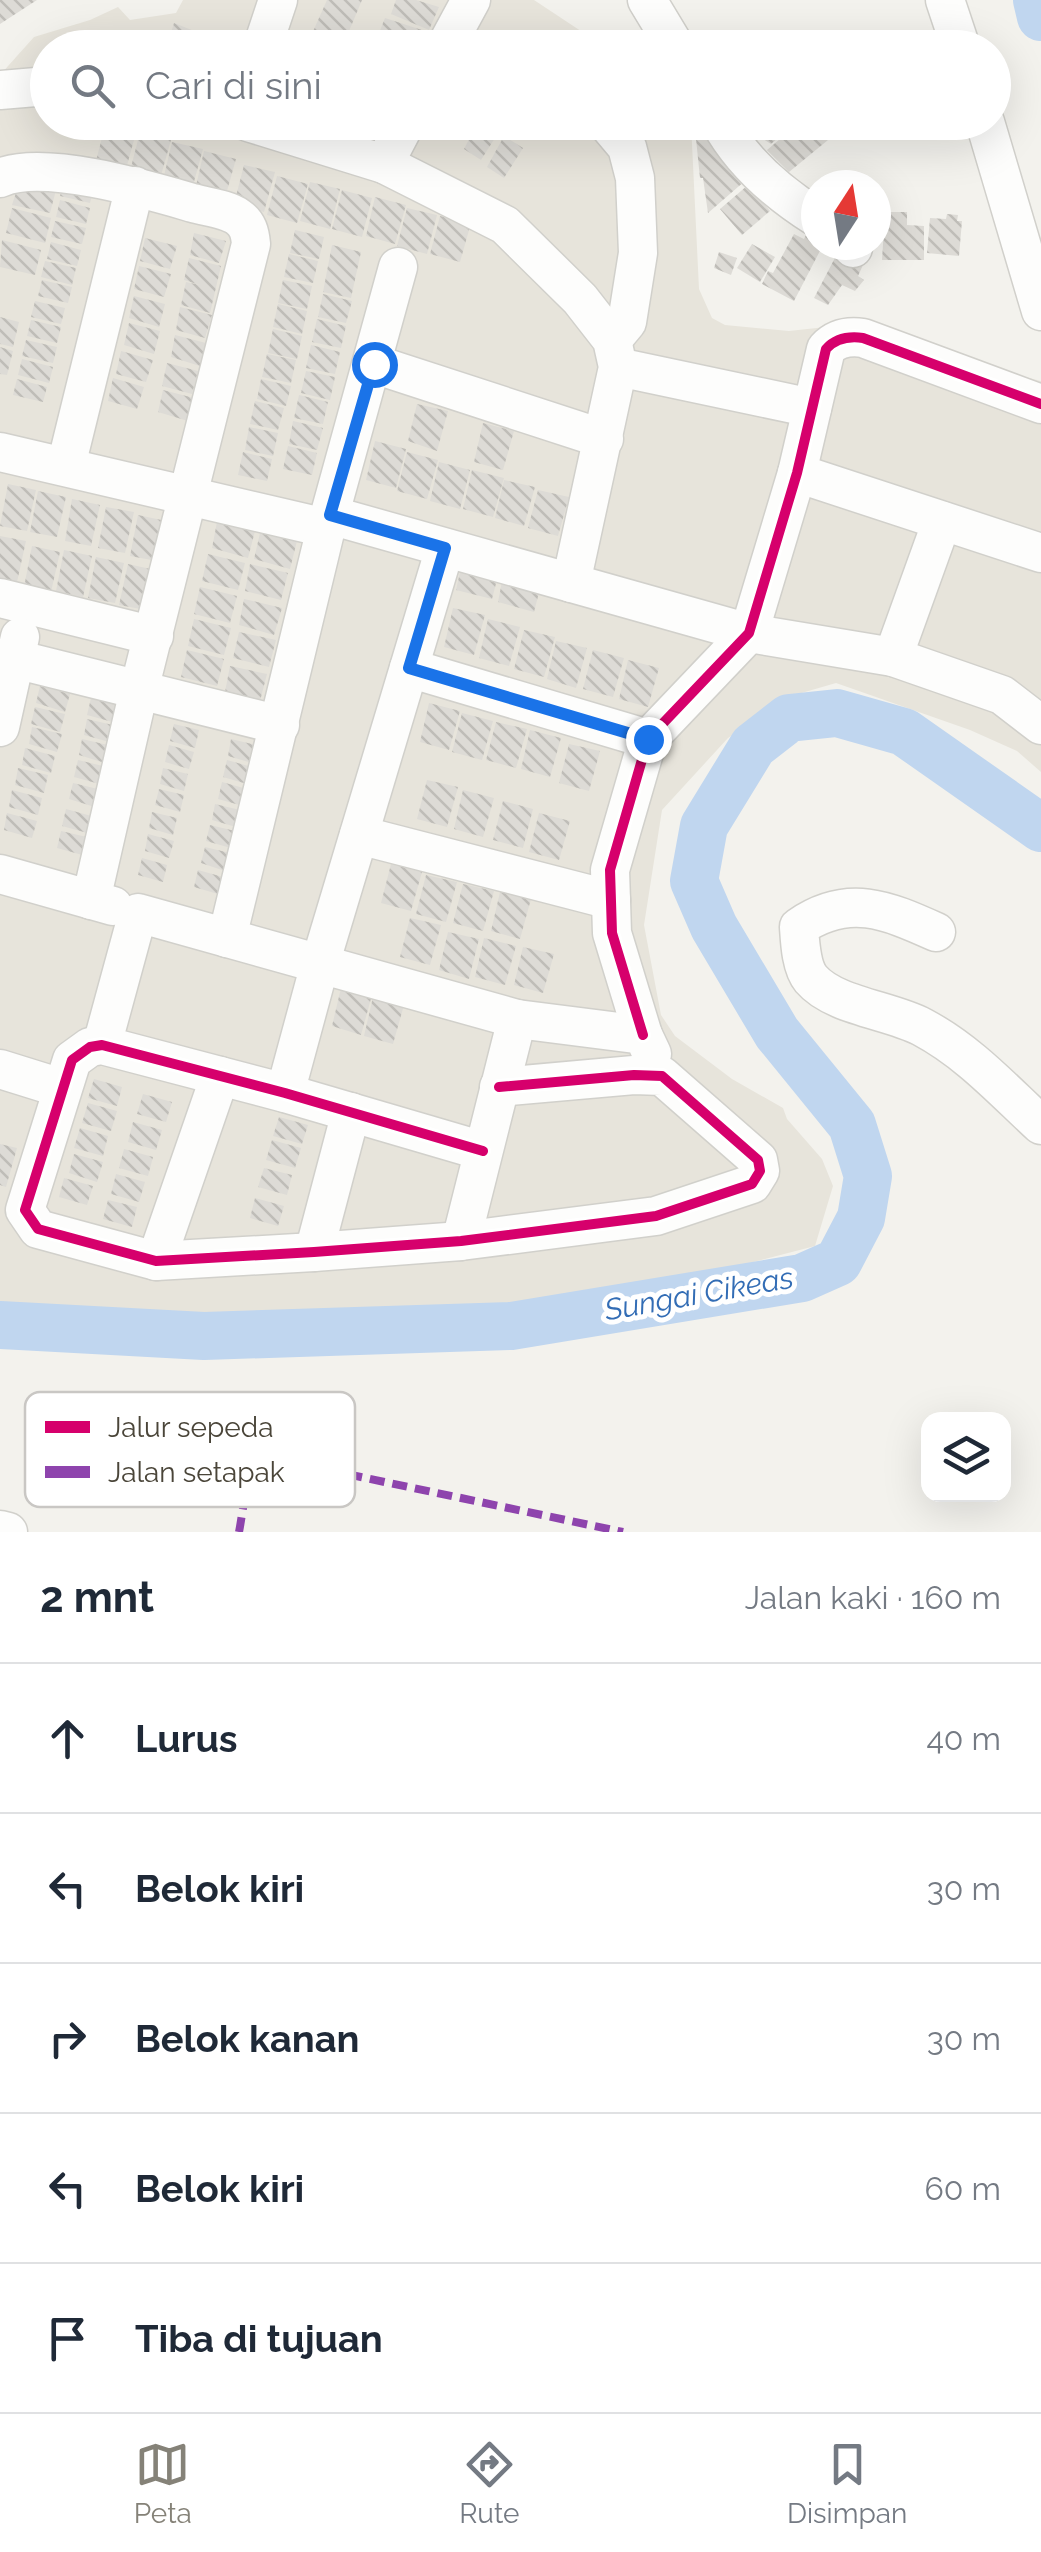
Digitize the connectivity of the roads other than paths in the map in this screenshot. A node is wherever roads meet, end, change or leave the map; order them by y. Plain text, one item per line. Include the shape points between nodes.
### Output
1 (278, 0) edge
2 (471, 0) edge
3 (647, 0) edge
4 (945, 0) edge
5 (268, 30) edge
6 (462, 30) edge
7 (665, 30) edge
8 (955, 30) edge
9 (30, 88) edge
10 (0, 90) edge
11 (306, 140) edge
12 (397, 140) edge
13 (621, 140) edge
14 (731, 140) edge
15 (991, 140) edge
16 (384, 164) junction
17 (0, 178) edge
18 (136, 186) junction
19 (801, 206) edge
20 (398, 268) dead end
21 (1041, 311) edge
22 (615, 353) junction
23 (374, 364) junction
24 (1041, 404) edge
25 (812, 408) junction
26 (604, 439) junction
27 (0, 452) edge
28 (66, 466) junction
29 (796, 473) junction
30 (187, 495) junction
31 (942, 521) junction
32 (328, 522) junction
33 (445, 548) junction
34 (1041, 552) edge
35 (571, 583) junction
36 (13, 602) edge
37 (749, 633) junction
38 (154, 636) junction
39 (893, 657) junction
40 (15, 659) junction
41 (409, 668) junction
42 (140, 690) junction
43 (280, 725) junction
44 (1041, 725) edge
45 (0, 726) edge
46 (648, 739) junction
47 (359, 835) junction
48 (0, 874) edge
49 (91, 900) junction
50 (611, 900) junction
51 (138, 913) junction
52 (936, 932) dead end
53 (227, 938) junction
54 (320, 964) junction
55 (517, 1019) junction
56 (643, 1035) junction
57 (102, 1044) junction
58 (0, 1069) edge
59 (220, 1076) junction
60 (662, 1076) junction
61 (499, 1087) junction
62 (61, 1088) junction
63 (285, 1093) junction
64 (351, 1112) junction
65 (1041, 1125) edge
66 (483, 1151) junction
67 (12, 1208) edge
68 (461, 1242) junction
69 (314, 1252) junction
70 (156, 1261) junction
71 (0, 1530) edge
72 (8, 1532) edge

1 - 5 street
2 - 6 street
3 - 7 street
4 - 8 street
9 - 10 street
11 - 16 street
12 - 16 street
13 - 22 street via 635,178 638,254
14 - 19 street via 774,188
15 - 21 street
16 - 22 street via 505,225 580,299
17 - 18 street via 47,174
18 - 28 street
18 - 30 street via 236,215 249,229 251,244
20 - 23 street
22 - 25 street
22 - 26 street
23 - 26 street
23 - 32 street
24 - 25 street via 852,337 826,349
25 - 29 street
26 - 35 street
27 - 28 street
28 - 30 street
29 - 31 street
29 - 37 street
30 - 32 street
30 - 38 street
31 - 34 street
31 - 39 street
32 - 33 street
32 - 43 street
33 - 35 street
33 - 41 street
35 - 37 street
36 - 38 street
36 - 40 street
37 - 39 street
37 - 46 street
38 - 42 street
39 - 44 street via 1002,695
40 - 42 street
40 - 45 street
41 - 46 street
41 - 47 street
42 - 43 street
42 - 49 street
43 - 53 street
46 - 50 street via 610,870
47 - 50 street
47 - 54 street
48 - 49 street
49 - 51 street
50 - 56 street via 612,934
51 - 53 street
51 - 57 street
52 - 65 street via 868,907 831,910 800,927 808,976 827,994 924,1028 973,1060
53 - 54 street
54 - 55 street
54 - 63 street
55 - 56 street
55 - 61 street
56 - 60 street
57 - 59 street
57 - 62 street via 72,1060
58 - 62 street
59 - 63 street
59 - 70 street
60 - 61 street
60 - 68 street via 758,1160 752,1184 656,1216
61 - 66 street
62 - 67 street
63 - 64 street
64 - 66 street
64 - 69 street
66 - 68 street
67 - 70 street via 38,1229
68 - 69 street
69 - 70 street
71 - 72 street

